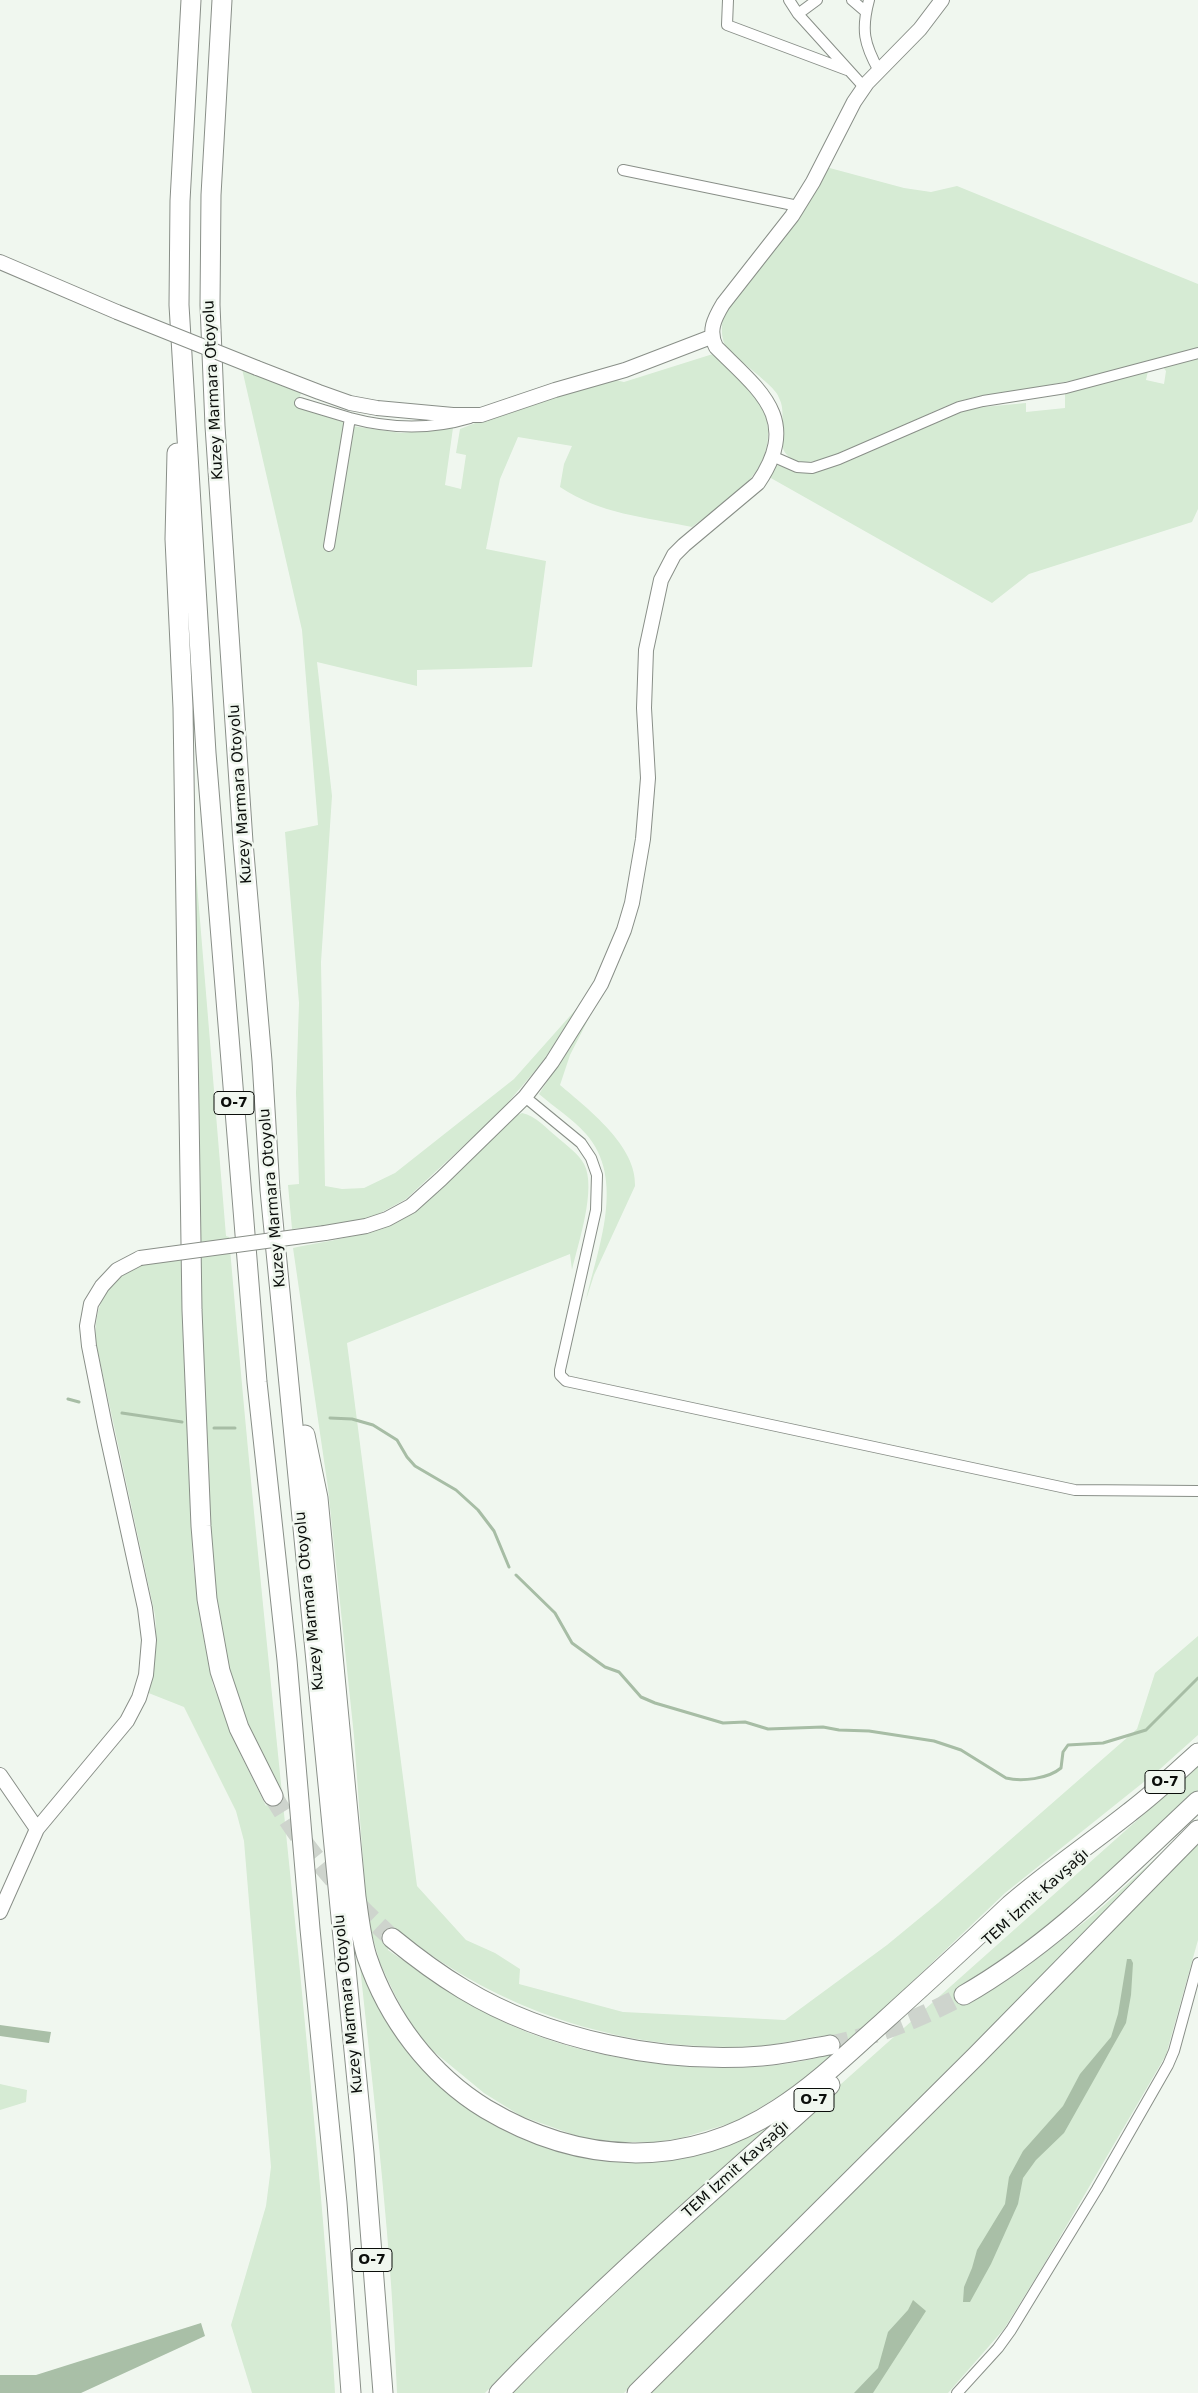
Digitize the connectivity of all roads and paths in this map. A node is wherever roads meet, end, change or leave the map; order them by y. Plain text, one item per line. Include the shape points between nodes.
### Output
1 (191, 0) edge
2 (222, 0) edge
3 (728, 0) edge
4 (789, 0) edge
5 (817, 0) edge
6 (852, 0) edge
7 (868, 0) edge
8 (942, 0) edge
9 (866, 12) junction
10 (798, 14) junction
11 (847, 70) junction
12 (879, 71) junction
13 (864, 88) junction
14 (623, 170) dead end
15 (798, 206) junction
16 (0, 262) edge
17 (179, 305) junction
18 (711, 337) junction
19 (1198, 353) edge
20 (300, 402) dead end
21 (481, 415) junction
22 (350, 418) junction
23 (772, 456) junction
24 (328, 546) dead end
25 (525, 1097) junction
26 (285, 1338) junction
27 (1198, 1491) edge
28 (1198, 1753) edge
29 (0, 1775) edge
30 (273, 1796) tunnel mouth
31 (1198, 1801) edge
32 (1133, 1810) junction
33 (38, 1829) junction
34 (1198, 1830) edge
35 (0, 1912) edge
36 (392, 1938) tunnel mouth
37 (1198, 1963) edge
38 (964, 1995) tunnel mouth
39 (830, 2045) tunnel mouth
40 (351, 2393) edge
41 (383, 2393) edge
42 (499, 2393) edge
43 (637, 2393) edge
44 (957, 2393) edge

1 - 17 highway, Kuzey Marmara Otoyolu / O-7 via 180,202
2 - 26 highway, Kuzey Marmara Otoyolu / O-7 via 211,195 210,305 215,426 243,842
3 - 11 street via 727,25
4 - 10 street
5 - 10 street
6 - 9 street
7 - 9 street
8 - 12 street via 920,29
9 - 12 street via 865,43
10 - 11 street
11 - 13 street
12 - 13 street
13 - 15 street
14 - 15 street
15 - 18 street via 755,266 722,304 714,318
16 - 21 street, bridge via 257,368 359,405 406,412
17 - 30 highway via 175,540 181,623 192,1310 201,1526 207,1599 220,1672 239,1728
17 - 40 highway, Kuzey Marmara Otoyolu / O-7 via 210,816 258,1382 338,2203
18 - 21 street via 625,370
18 - 23 street via 765,396 776,429
19 - 23 street via 1066,388 982,401 954,409 812,468 797,467
20 - 22 street
21 - 22 street via 450,424 403,428
22 - 24 street
23 - 25 street via 758,483 684,545 674,555 660,580 643,676 648,778 640,862 632,903 601,984 552,1062
25 - 27 street via 581,1143 597,1175 596,1210 560,1370 566,1381 1075,1490
25 - 33 street, bridge via 410,1206 387,1218 366,1226 325,1233 140,1258 117,1270 102,1286 91,1304 87,1326 89,1346 145,1608 149,1640 146,1675 127,1721
26 - 32 highway via 318,1498 361,1934 367,1956 403,2031 431,2064 475,2102 541,2137 619,2153 702,2145 756,2122 817,2082 1022,1894
26 - 41 highway, Kuzey Marmara Otoyolu / O-7 via 364,2153
28 - 32 highway, O-7
29 - 33 street
31 - 38 highway via 1071,1920 1001,1974
32 - 42 highway, TEM İzmit Kavşağı / O-7 via 614,2280
33 - 35 street
34 - 43 highway
36 - 39 highway via 457,1985 496,2005 582,2038 644,2051 725,2057 763,2056
37 - 44 street via 1168,2065 1011,2330

